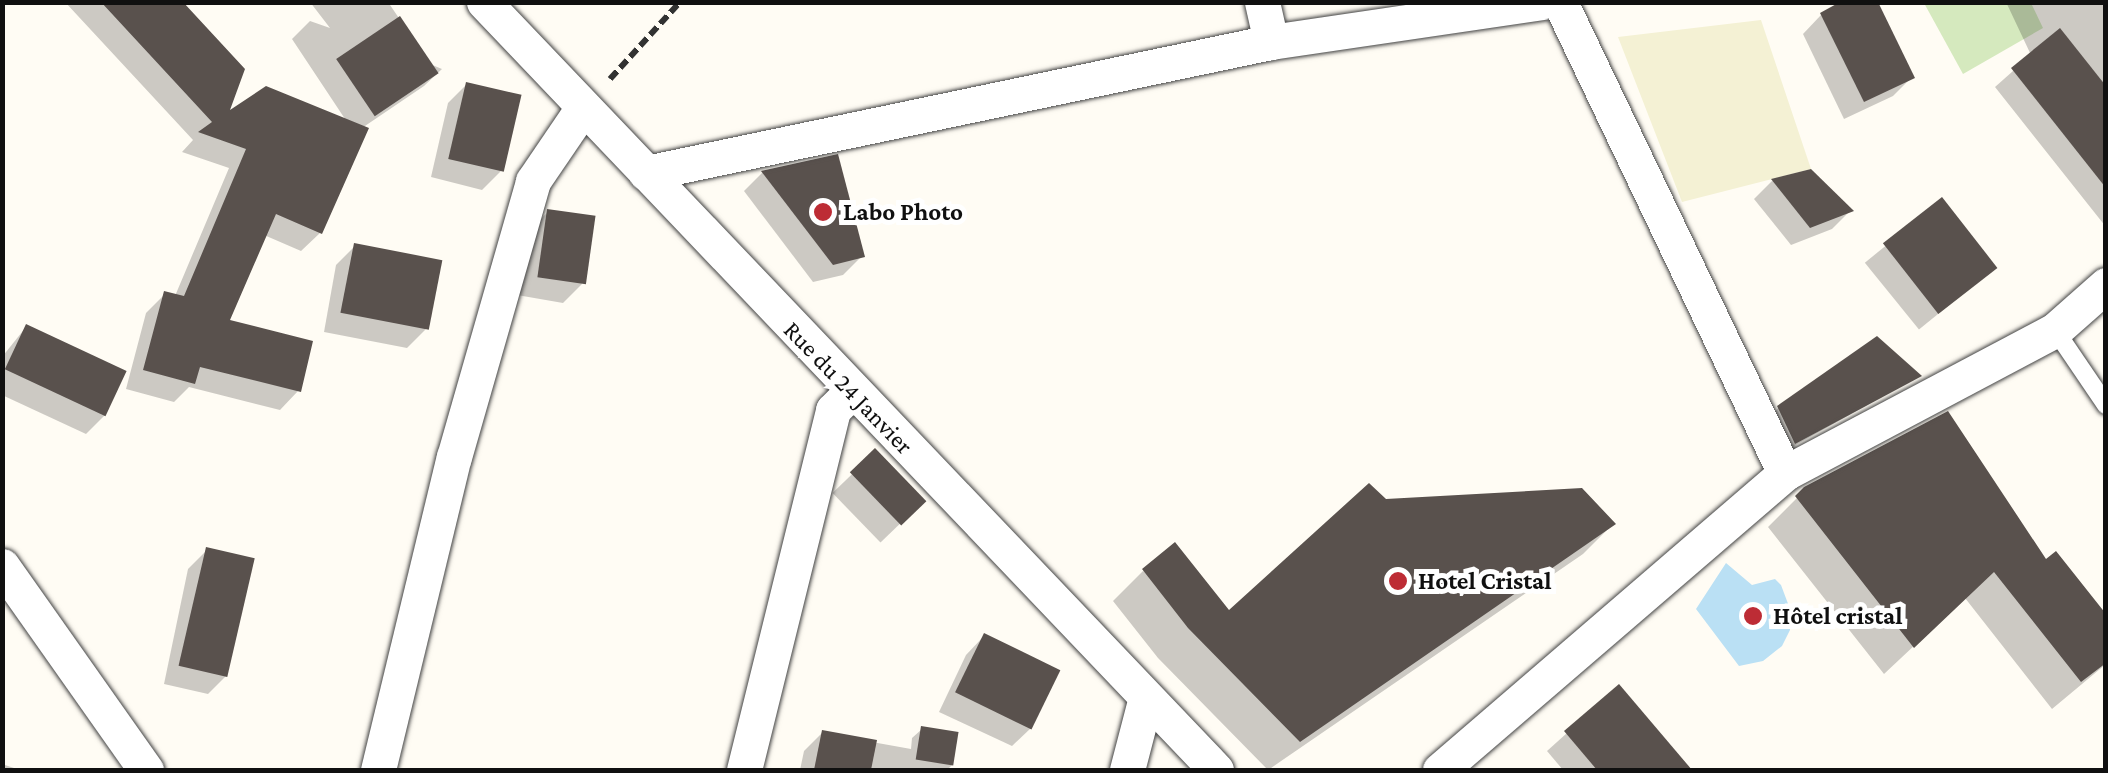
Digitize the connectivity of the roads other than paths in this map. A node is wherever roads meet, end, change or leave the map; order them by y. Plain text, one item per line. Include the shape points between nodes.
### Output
1 (484, 2) edge
2 (1262, 2) edge
3 (1541, 2) edge
4 (1560, 2) edge
5 (1271, 42) junction
6 (582, 109) junction
7 (646, 173) junction
8 (2106, 285) edge
9 (2055, 330) junction
10 (851, 392) junction
11 (2106, 405) edge
12 (1785, 473) junction
13 (2, 566) edge
14 (1146, 698) junction
15 (146, 770) edge
16 (378, 770) edge
17 (744, 770) edge
18 (1127, 770) edge
19 (1216, 770) edge
20 (1440, 770) edge

1 - 6 street, Rue du 24 Janvier
2 - 5 street
3 - 5 street
4 - 12 street
5 - 7 street
6 - 7 street, Rue du 24 Janvier
6 - 16 street via 534,181 454,457
7 - 10 street, Rue du 24 Janvier
8 - 9 street
9 - 11 lane
9 - 12 street
10 - 14 street, Rue du 24 Janvier
10 - 17 street via 833,410
12 - 20 street
13 - 15 street
14 - 18 street
14 - 19 street, Rue du 24 Janvier

